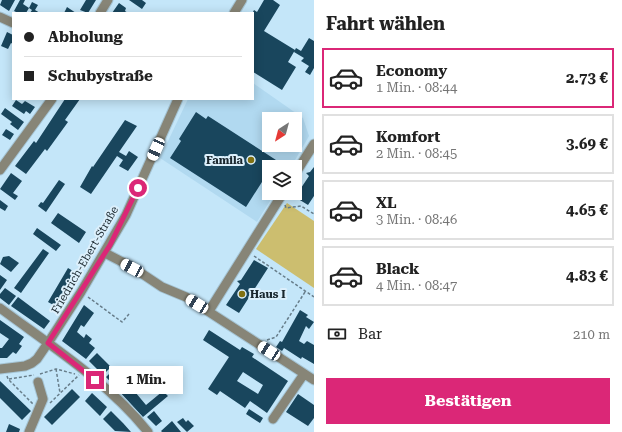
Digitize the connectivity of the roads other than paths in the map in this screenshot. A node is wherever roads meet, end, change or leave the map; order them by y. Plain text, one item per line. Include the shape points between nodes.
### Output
1 (108, 0) edge
2 (242, 0) edge
3 (101, 12) edge
4 (235, 12) edge
5 (0, 17) edge
6 (12, 23) edge
7 (51, 100) edge
8 (178, 100) edge
9 (314, 144) edge
10 (302, 163) edge
11 (0, 170) edge
12 (282, 200) edge
13 (105, 253) junction
14 (0, 308) edge
15 (209, 312) junction
16 (48, 343) junction
17 (0, 369) edge
18 (304, 374) junction
19 (314, 380) edge
20 (38, 382) dead end
21 (273, 419) dead end
22 (29, 432) edge
23 (148, 432) edge

1 - 3 street
2 - 4 street
5 - 6 street
7 - 11 street
8 - 13 street, Friedrich-Ebert-Straße via 126,214
9 - 10 street
12 - 15 street
13 - 15 street
13 - 16 street, Friedrich-Ebert-Straße
14 - 16 street
15 - 18 street
16 - 17 street, Friedrich-Ebert-Straße via 32,363
16 - 23 street via 111,394
18 - 19 street
18 - 21 street
20 - 22 street via 43,398

